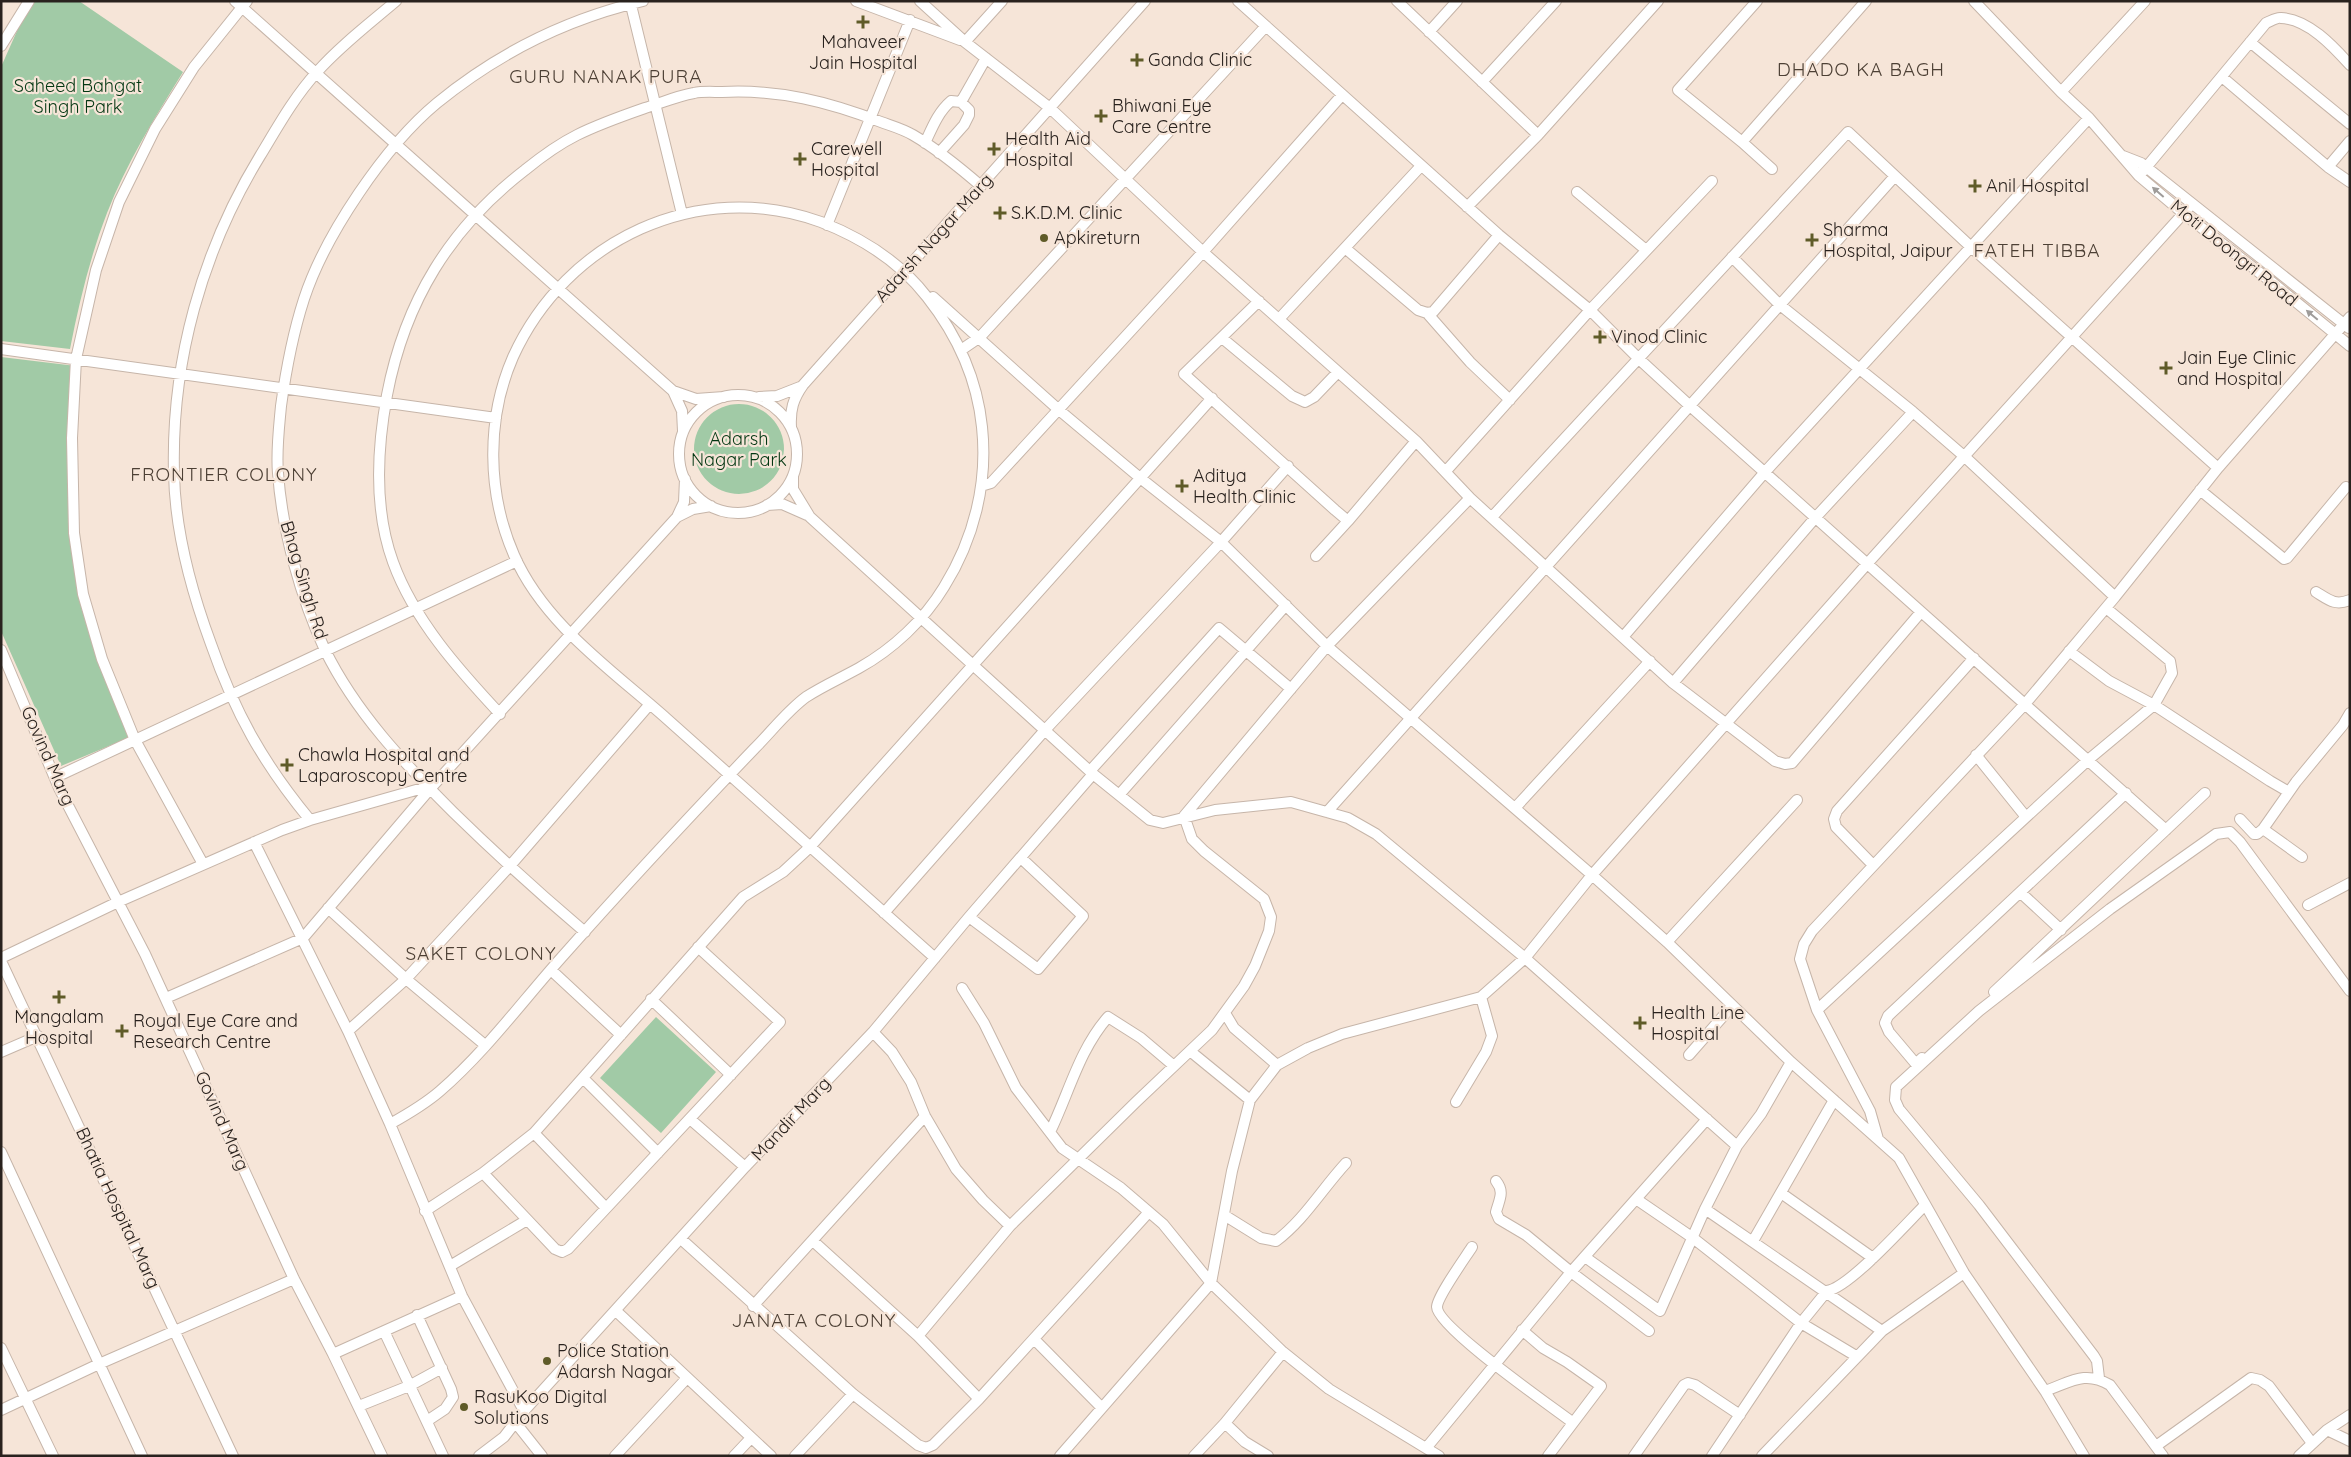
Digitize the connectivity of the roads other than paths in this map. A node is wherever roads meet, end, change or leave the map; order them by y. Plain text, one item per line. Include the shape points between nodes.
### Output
1 (29, 1) edge
2 (396, 1) edge
3 (643, 1) edge
4 (856, 1) edge
5 (920, 1) edge
6 (1002, 1) edge
7 (1145, 1) edge
8 (1238, 1) edge
9 (1397, 1) edge
10 (1457, 1) edge
11 (1556, 1) edge
12 (1658, 1) edge
13 (1756, 1) edge
14 (1866, 1) edge
15 (1974, 1) edge
16 (2145, 1) edge
17 (241, 3) edge
18 (631, 3) edge
19 (910, 20) junction
20 (1266, 26) junction
21 (1428, 32) junction
22 (965, 42) junction
23 (2250, 42) junction
24 (2, 43) edge
25 (986, 58) junction
26 (2350, 65) edge
27 (316, 73) junction
28 (2222, 77) junction
29 (1482, 82) junction
30 (2061, 92) junction
31 (1342, 95) junction
32 (961, 102) junction
33 (656, 105) junction
34 (1050, 108) junction
35 (870, 118) junction
36 (2089, 118) junction
37 (2350, 124) edge
38 (1538, 135) junction
39 (2350, 141) edge
40 (1742, 142) junction
41 (925, 143) junction
42 (396, 144) junction
43 (939, 152) junction
44 (2123, 156) junction
45 (1421, 166) junction
46 (2328, 167) junction
47 (2146, 168) junction
48 (1772, 169) dead end
49 (1895, 176) junction
50 (2139, 176) junction
51 (1126, 179) junction
52 (1712, 181) dead end
53 (2350, 182) edge
54 (980, 186) junction
55 (1577, 192) dead end
56 (2191, 205) junction
57 (1467, 207) junction
58 (474, 214) junction
59 (682, 214) junction
60 (2184, 214) junction
61 (827, 225) junction
62 (1499, 235) junction
63 (1972, 247) junction
64 (1345, 248) junction
65 (1646, 250) junction
66 (1203, 252) junction
67 (1732, 257) junction
68 (904, 272) junction
69 (2284, 275) junction
70 (2276, 285) junction
71 (558, 288) junction
72 (1259, 301) junction
73 (1780, 305) junction
74 (1590, 310) junction
75 (1427, 313) junction
76 (1279, 319) junction
77 (2348, 324) edge
78 (2335, 335) junction
79 (980, 337) junction
80 (2074, 337) junction
81 (1222, 338) junction
82 (2350, 346) edge
83 (1, 349) edge
84 (961, 350) junction
85 (76, 359) junction
86 (1639, 359) junction
87 (1859, 369) junction
88 (1338, 372) junction
89 (180, 373) junction
90 (803, 385) junction
91 (284, 387) junction
92 (673, 390) junction
93 (724, 397) junction
94 (753, 397) junction
95 (1212, 398) junction
96 (1510, 400) junction
97 (386, 402) junction
98 (1689, 405) junction
99 (1059, 410) junction
100 (1913, 412) junction
101 (496, 418) junction
102 (791, 427) junction
103 (683, 434) junction
104 (1416, 441) junction
105 (1965, 457) junction
106 (1288, 466) junction
107 (2218, 468) junction
108 (1446, 471) junction
109 (1765, 472) junction
110 (793, 476) junction
111 (1139, 477) junction
112 (685, 479) junction
113 (981, 486) junction
114 (2346, 487) dead end
115 (2200, 490) junction
116 (1470, 498) junction
117 (767, 505) junction
118 (711, 506) junction
119 (677, 517) junction
120 (810, 517) junction
121 (1492, 517) junction
122 (1816, 518) junction
123 (1348, 521) junction
124 (1221, 542) junction
125 (1316, 556) dead end
126 (517, 561) junction
127 (1867, 564) junction
128 (1544, 567) junction
129 (2316, 592) dead end
130 (2115, 597) junction
131 (2350, 600) edge
132 (1286, 605) junction
133 (415, 608) junction
134 (2106, 608) junction
135 (1921, 612) junction
136 (921, 617) junction
137 (571, 634) junction
138 (1623, 637) junction
139 (1327, 646) junction
140 (1, 650) edge
141 (326, 650) junction
142 (1246, 650) junction
143 (2069, 651) junction
144 (1974, 658) junction
145 (1650, 661) junction
146 (973, 664) junction
147 (1673, 683) junction
148 (1291, 689) junction
149 (230, 695) junction
150 (650, 704) junction
151 (2025, 704) junction
152 (2154, 705) junction
153 (2350, 713) edge
154 (500, 714) junction
155 (1410, 717) junction
156 (1727, 723) junction
157 (2346, 728) edge
158 (1045, 730) junction
159 (135, 740) junction
160 (1976, 755) junction
161 (2088, 760) junction
162 (1091, 772) junction
163 (729, 775) junction
164 (56, 777) junction
165 (430, 789) junction
166 (2289, 792) junction
167 (2205, 793) dead end
168 (2126, 794) junction
169 (1119, 795) junction
170 (1797, 800) dead end
171 (1515, 808) junction
172 (1327, 812) junction
173 (1184, 816) junction
174 (2026, 817) junction
175 (2240, 819) dead end
176 (310, 820) junction
177 (2263, 829) junction
178 (2166, 830) junction
179 (254, 842) junction
180 (810, 847) junction
181 (2302, 857) dead end
182 (1021, 858) junction
183 (203, 864) junction
184 (1873, 865) junction
185 (509, 866) junction
186 (1592, 875) junction
187 (2350, 883) edge
188 (2021, 893) junction
189 (118, 902) junction
190 (2308, 905) dead end
191 (328, 908) junction
192 (884, 913) junction
193 (969, 917) junction
194 (2061, 930) junction
195 (585, 932) junction
196 (302, 938) junction
197 (1667, 942) junction
198 (698, 947) junction
199 (935, 958) junction
200 (1524, 958) junction
201 (1, 959) edge
202 (551, 970) junction
203 (406, 979) junction
204 (962, 988) dead end
205 (2350, 991) edge
206 (1481, 997) junction
207 (166, 998) junction
208 (651, 999) junction
209 (1732, 1006) junction
210 (1817, 1010) junction
211 (1225, 1013) junction
212 (348, 1032) junction
213 (874, 1032) junction
214 (621, 1035) junction
215 (38, 1036) junction
216 (486, 1045) junction
217 (1190, 1051) junction
218 (1, 1052) edge
219 (1689, 1055) dead end
220 (1791, 1062) junction
221 (1277, 1065) junction
222 (1174, 1066) junction
223 (731, 1074) junction
224 (583, 1078) junction
225 (1250, 1100) junction
226 (1834, 1100) junction
227 (1456, 1102) dead end
228 (925, 1116) junction
229 (690, 1119) junction
230 (1707, 1119) junction
231 (390, 1124) junction
232 (1050, 1132) junction
233 (534, 1133) junction
234 (1878, 1140) junction
235 (1737, 1146) junction
236 (1, 1152) edge
237 (658, 1153) junction
238 (1078, 1159) junction
239 (1346, 1163) dead end
240 (745, 1167) junction
241 (483, 1173) junction
242 (1496, 1181) dead end
243 (1780, 1192) junction
244 (1636, 1199) junction
245 (1925, 1205) junction
246 (606, 1208) junction
247 (1705, 1209) junction
248 (425, 1211) junction
249 (1149, 1212) junction
250 (1224, 1215) junction
251 (527, 1220) junction
252 (1010, 1226) junction
253 (1693, 1238) junction
254 (681, 1239) junction
255 (813, 1241) junction
256 (1753, 1241) junction
257 (1472, 1247) dead end
258 (1585, 1257) junction
259 (1873, 1258) junction
260 (450, 1266) junction
261 (1571, 1272) junction
262 (1964, 1273) junction
263 (294, 1279) junction
264 (1212, 1283) junction
265 (1826, 1291) junction
266 (462, 1296) junction
267 (753, 1306) junction
268 (616, 1310) junction
269 (417, 1315) junction
270 (1801, 1323) junction
271 (175, 1330) junction
272 (1522, 1330) junction
273 (384, 1331) junction
274 (1649, 1331) dead end
275 (1882, 1331) junction
276 (918, 1336) junction
277 (1034, 1339) junction
278 (1, 1348) edge
279 (1283, 1352) junction
280 (333, 1354) junction
281 (1856, 1356) junction
282 (99, 1364) junction
283 (1494, 1364) junction
284 (442, 1368) junction
285 (686, 1378) junction
286 (2098, 1378) junction
287 (409, 1386) junction
288 (2045, 1391) junction
289 (853, 1394) junction
290 (25, 1399) junction
291 (979, 1400) junction
292 (359, 1406) junction
293 (1102, 1408) junction
294 (1, 1410) edge
295 (524, 1411) junction
296 (1740, 1415) junction
297 (2350, 1415) edge
298 (427, 1421) junction
299 (515, 1422) junction
300 (1572, 1422) junction
301 (1225, 1423) junction
302 (2327, 1430) junction
303 (751, 1438) junction
304 (2350, 1441) edge
305 (2312, 1443) junction
306 (2156, 1446) junction
307 (1427, 1447) junction
308 (1062, 1455) edge
309 (53, 1456) edge
310 (142, 1456) edge
311 (233, 1456) edge
312 (382, 1456) edge
313 (443, 1456) edge
314 (479, 1456) edge
315 (542, 1456) edge
316 (615, 1456) edge
317 (734, 1456) edge
318 (771, 1456) edge
319 (795, 1456) edge
320 (1194, 1456) edge
321 (1268, 1456) edge
322 (1439, 1456) edge
323 (1548, 1456) edge
324 (1634, 1456) edge
325 (1712, 1456) edge
326 (1762, 1456) edge
327 (2084, 1456) edge
328 (2163, 1456) edge
329 (2299, 1456) edge

1 - 24 street
2 - 27 street
3 - 18 street, Bhag Singh Rd
4 - 19 street
5 - 22 street
6 - 22 street
7 - 34 street, Adarsh Nagar Marg
8 - 20 street
9 - 21 street
10 - 21 street
11 - 29 street
12 - 38 street
13 - 40 street via 1678,90
14 - 40 street
15 - 30 street, Moti Doongri Road
16 - 30 street
17 - 27 street
17 - 85 street via 194,67 155,129 119,202 96,270
18 - 33 street
18 - 42 street, Bhag Singh Rd via 524,44 481,70 435,105
19 - 22 street
19 - 35 street
20 - 31 street
20 - 51 street
21 - 29 street
22 - 25 street
23 - 26 street via 2266,23 2280,17 2297,22 2319,35
23 - 28 street
23 - 37 street
25 - 32 street
25 - 34 street
27 - 42 street
27 - 89 street via 244,182 219,235 200,288
28 - 46 street
28 - 47 street
29 - 38 street
30 - 36 street, Moti Doongri Road
31 - 45 street
31 - 66 street
32 - 41 street via 951,101 946,106
32 - 43 street via 969,110 967,120
33 - 35 street via 695,93 736,91 783,94 824,102
33 - 58 street via 574,136 520,173
33 - 59 street
34 - 51 street
34 - 54 street, Adarsh Nagar Marg
35 - 41 street
35 - 61 street
36 - 44 street, Moti Doongri Road
36 - 63 street
38 - 57 street
39 - 46 street
40 - 48 street
41 - 43 street
42 - 58 street
42 - 91 street, Bhag Singh Rd via 356,195 324,253 304,297
43 - 54 street
44 - 47 street, Moti Doongri Road
44 - 50 street, Moti Doongri Road
45 - 57 street
45 - 64 street
46 - 53 street
47 - 50 street
47 - 56 street, Moti Doongri Road
49 - 63 street
49 - 67 street via 1848,132
49 - 73 street
60 -> 50 street, Moti Doongri Road
51 - 66 street
51 - 79 street
52 - 65 street
54 - 68 street, Adarsh Nagar Marg
55 - 65 street
56 - 60 street
56 - 69 street, Moti Doongri Road
57 - 62 street
58 - 71 street
58 - 97 street via 435,267 405,325
59 - 61 street via 740,207 776,210
59 - 71 street via 619,239 590,258
60 - 70 street, Moti Doongri Road
60 - 80 street
61 - 68 street via 872,246
62 - 74 street
62 - 75 street via 1433,312
63 - 80 street
63 - 87 street
64 - 75 street via 1418,310
64 - 76 street
65 - 74 street
66 - 72 street
66 - 99 street
67 - 73 street
67 - 86 street
68 - 79 street
68 - 84 street via 942,315
68 - 90 street, Adarsh Nagar Marg
69 - 70 street
69 - 77 street, Moti Doongri Road
78 -> 70 street, Moti Doongri Road
71 - 92 street
71 - 101 street via 522,337 508,370
72 - 76 street
72 - 81 street
73 - 87 street
73 - 98 street
74 - 86 street
74 - 96 street
75 - 96 street via 1470,362
76 - 88 street
77 - 78 street
78 - 82 street, Moti Doongri Road
78 - 107 street
79 - 84 street
79 - 99 street
80 - 105 street
80 - 107 street
81 - 88 street via 1292,396 1305,402
81 - 95 street via 1184,374
83 - 85 street
84 - 113 street via 982,420
85 - 89 street
85 - 159 street via 72,438 74,533 82,585 102,660
86 - 98 street
86 - 121 street
87 - 100 street
87 - 109 street
88 - 104 street
89 - 91 street
89 - 149 street via 174,474 178,519 198,608
90 - 94 street via 778,396
90 - 102 street via 794,398
91 - 97 street
91 - 141 street, Bhag Singh Rd via 278,472 284,514 307,604
92 - 93 street via 696,399
92 - 103 street via 682,411
93 - 94 street
93 - 103 street via 710,402 696,413
94 - 102 street via 776,408
95 - 106 street
95 - 111 street
96 - 108 street
97 - 101 street
97 - 133 street via 380,438 381,510 393,562
98 - 109 street
98 - 128 street
99 - 111 street
99 - 113 street via 991,483
100 - 105 street
100 - 122 street
101 - 126 street via 493,464 496,496 504,529
102 - 110 street via 797,452
103 - 112 street via 679,456
104 - 108 street
104 - 123 street
105 - 127 street
105 - 130 street
106 - 123 street
106 - 124 street
107 - 115 street
108 - 116 street
109 - 122 street
109 - 138 street
110 - 117 street via 780,495
110 - 120 street via 793,489
111 - 124 street
111 - 146 street
112 - 118 street via 693,492
112 - 119 street via 684,502
113 - 136 street via 970,536 958,563
114 - 115 street via 2286,559
115 - 130 street
116 - 121 street
116 - 139 street
117 - 118 street via 743,513
117 - 120 street via 782,504
118 - 119 street via 693,509
119 - 137 street
120 - 136 street
121 - 128 street
122 - 127 street
122 - 147 street
123 - 125 street
124 - 132 street
124 - 158 street
126 - 133 street
126 - 137 street via 547,609
127 - 135 street
127 - 156 street
128 - 138 street
128 - 155 street
129 - 131 street via 2334,603
130 - 134 street
132 - 139 street
132 - 142 street
133 - 141 street
133 - 154 street via 464,676
134 - 143 street
134 - 152 street via 2170,661 2172,673
135 - 144 street
135 - 156 street via 1792,763 1776,761
136 - 146 street
136 - 163 street via 886,650 804,699
137 - 150 street
137 - 154 street
138 - 145 street
139 - 148 street
139 - 155 street
140 - 164 street, Govind Marg
141 - 149 street
141 - 165 street, Bhag Singh Rd via 355,702 392,749
142 - 148 street
142 - 162 street, Mandir Marg via 1219,628
142 - 169 street
143 - 151 street
143 - 152 street via 2109,682
144 - 151 street
144 - 184 street via 1837,811 1834,818 1836,827
145 - 147 street
145 - 171 street
146 - 158 street
146 - 180 street
147 - 156 street
148 - 173 street
149 - 159 street
149 - 176 street via 254,744 281,785
150 - 163 street
150 - 185 street
151 - 160 street
151 - 161 street
152 - 161 street
152 - 166 street
153 - 157 street
154 - 165 street
155 - 171 street
155 - 172 street
156 - 186 street
157 - 166 street
158 - 162 street
158 - 192 street
159 - 164 street
159 - 183 street
160 - 174 street
160 - 184 street
161 - 168 street
161 - 174 street
162 - 169 street
162 - 182 street, Mandir Marg
163 - 180 street
163 - 195 street
164 - 189 street, Govind Marg
165 - 176 street via 416,790
165 - 185 street, Bhag Singh Rd
165 - 191 street
166 - 177 street
167 - 178 street
168 - 178 street
168 - 188 street
169 - 173 street via 1150,820 1163,823
170 - 197 street
171 - 186 street
172 - 173 street via 1292,802
172 - 200 street via 1348,818 1376,834
173 - 211 street via 1192,839 1264,899 1271,917 1255,966
174 - 210 street
175 - 177 street via 2254,834
176 - 179 street
177 - 181 street
178 - 194 street
179 - 183 street
179 - 196 street
180 - 192 street
180 - 198 street via 782,872 743,896
182 - 193 street, Mandir Marg
182 - 193 street via 1083,916 1038,969
183 - 189 street
184 - 210 street via 1812,931 1804,944 1800,959
185 - 195 street, Bhag Singh Rd
185 - 203 street
186 - 197 street
186 - 200 street
187 - 190 street
188 - 194 street
188 - 194 street via 1888,1016 1885,1023 1889,1032 1916,1064
189 - 201 street
189 - 207 street, Govind Marg
191 - 196 street
191 - 203 street
192 - 199 street
193 - 199 street, Mandir Marg
195 - 202 street
196 - 207 street
196 - 212 street
197 - 209 street
198 - 208 street
198 - 223 street via 780,1022
199 - 213 street, Mandir Marg
200 - 206 street
200 - 230 street
201 - 215 street, Bhatia Hospital Marg
202 - 214 street
202 - 216 street
203 - 212 street
203 - 216 street
204 - 232 street via 984,1023 1016,1088
205 - 286 street via 2240,842 2230,832 2216,834 2110,909 1979,1012 1896,1087 1895,1100 1899,1110 1979,1205 2094,1356
206 - 221 street via 1342,1034
206 - 227 street via 1492,1036
207 - 263 street, Govind Marg
208 - 214 street
208 - 223 street
209 - 219 street
209 - 220 street
210 - 234 street via 1870,1111
211 - 217 street
211 - 221 street via 1234,1028
212 - 231 street
213 - 228 street via 892,1052 911,1082
213 - 240 street, Mandir Marg
214 - 224 street
215 - 218 street
215 - 271 street, Bhatia Hospital Marg
216 - 231 street via 444,1088
217 - 222 street
217 - 225 street
220 - 226 street
220 - 235 street via 1761,1114
221 - 225 street
222 - 232 street via 1141,1038 1108,1017 1094,1033
222 - 238 street
223 - 229 street
224 - 233 street
224 - 237 street
225 - 250 street
226 - 234 street
226 - 243 street
228 - 252 street via 956,1169
228 - 255 street
229 - 237 street
229 - 240 street
230 - 235 street
230 - 244 street
231 - 248 street
232 - 238 street via 1062,1148
233 - 241 street
233 - 246 street
234 - 245 street via 1899,1158
235 - 247 street
236 - 282 street
237 - 246 street
238 - 249 street
238 - 252 street
239 - 250 street via 1289,1232 1276,1241 1261,1238
240 - 254 street, Mandir Marg
241 - 248 street
241 - 251 street
242 - 261 street via 1502,1194 1497,1216
243 - 256 street
243 - 259 street
244 - 253 street
244 - 258 street
245 - 259 street
245 - 262 street
246 - 251 street via 562,1252
247 - 253 street
247 - 256 street
248 - 260 street
249 - 264 street via 1163,1224
249 - 277 street
250 - 264 street
251 - 260 street
252 - 276 street
253 - 258 street via 1660,1310
253 - 270 street
254 - 267 street
254 - 268 street, Mandir Marg
255 - 267 street
255 - 276 street
256 - 265 street
257 - 283 street via 1438,1302 1437,1309 1451,1328
258 - 261 street
259 - 265 street via 1835,1290
260 - 266 street
261 - 272 street
261 - 274 street
262 - 275 street
262 - 288 street
263 - 271 street
263 - 280 street, Govind Marg
264 - 279 street
264 - 293 street
265 - 270 street
265 - 275 street
266 - 269 street
266 - 295 street
267 - 289 street
268 - 285 street
268 - 295 street, Mandir Marg
269 - 273 street
269 - 284 street
270 - 281 street
270 - 296 street
271 - 282 street
271 - 311 street, Bhatia Hospital Marg
272 - 283 street
272 - 300 street via 1543,1348 1601,1386
273 - 280 street
273 - 287 street
275 - 281 street
276 - 291 street
277 - 291 street
277 - 293 street
278 - 290 street
279 - 301 street
279 - 307 street via 1329,1389
280 - 292 street, Govind Marg
281 - 326 street
282 - 290 street
282 - 310 street
283 - 300 street
283 - 307 street
284 - 287 street
284 - 298 street via 453,1397 445,1409
285 - 303 street
285 - 316 street
286 - 288 street via 2088,1376
286 - 306 street via 2110,1385
287 - 292 street
287 - 298 street
288 - 327 street
289 - 291 street via 926,1448 934,1445
289 - 319 street
290 - 294 street
290 - 309 street
292 - 312 street, Govind Marg
293 - 308 street
295 - 299 street, Mandir Marg
296 - 324 street via 1688,1383
296 - 325 street
297 - 302 street
298 - 313 street
299 - 314 street, Mandir Marg via 504,1437
299 - 315 street
300 - 323 street
301 - 320 street
301 - 321 street
302 - 304 street
302 - 305 street
303 - 317 street
303 - 318 street
305 - 306 street via 2269,1386 2251,1378
305 - 329 street
306 - 328 street
307 - 322 street

